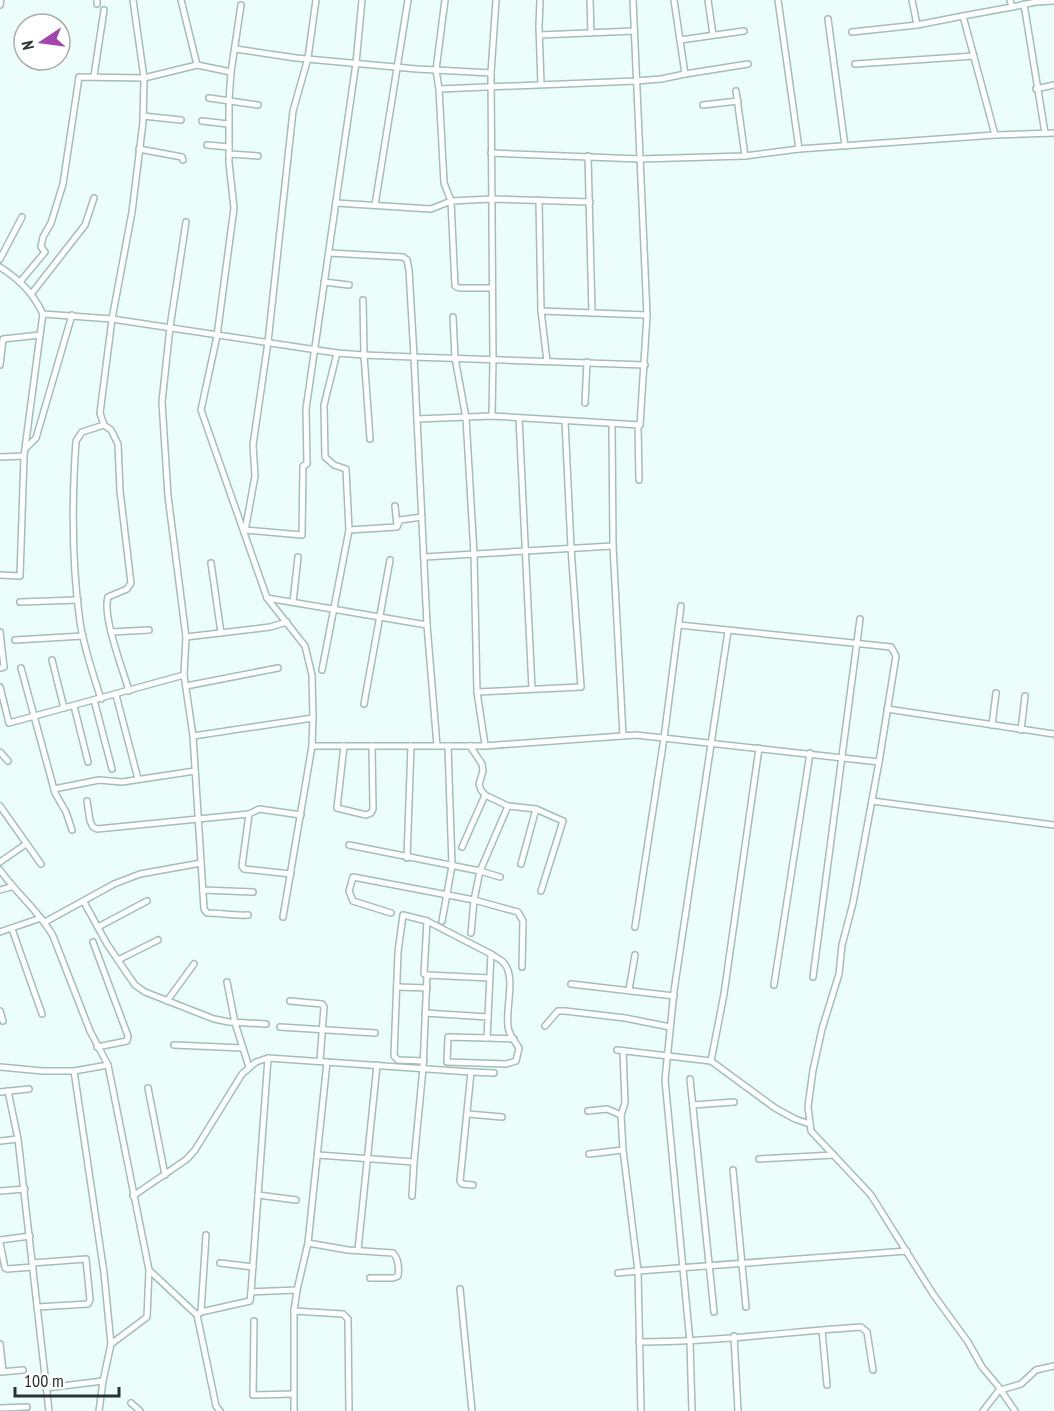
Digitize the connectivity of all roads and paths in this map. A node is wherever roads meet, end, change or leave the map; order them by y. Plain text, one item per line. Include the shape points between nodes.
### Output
1 (1, 0) edge
2 (133, 0) edge
3 (181, 0) edge
4 (316, 0) edge
5 (362, 0) edge
6 (408, 0) edge
7 (445, 0) edge
8 (496, 0) edge
9 (540, 0) edge
10 (590, 0) edge
11 (633, 0) edge
12 (674, 0) edge
13 (708, 0) edge
14 (778, 0) edge
15 (912, 0) edge
16 (1010, 0) edge
17 (1053, 1) edge
18 (0, 4) edge
19 (1024, 4) junction
20 (241, 5) dead end
21 (1012, 7) junction
22 (104, 10) dead end
23 (963, 16) junction
24 (828, 19) dead end
25 (917, 25) junction
26 (634, 31) junction
27 (744, 31) dead end
28 (852, 32) dead end
29 (591, 33) junction
30 (540, 35) junction
31 (713, 35) junction
32 (680, 40) junction
33 (236, 49) junction
34 (974, 56) junction
35 (308, 58) junction
36 (356, 63) junction
37 (748, 64) dead end
38 (855, 64) dead end
39 (197, 65) junction
40 (399, 68) junction
41 (436, 70) junction
42 (231, 72) junction
43 (491, 73) junction
44 (685, 74) junction
45 (94, 76) junction
46 (144, 78) junction
47 (636, 81) junction
48 (541, 84) junction
49 (1054, 85) edge
50 (491, 86) junction
51 (439, 89) junction
52 (1036, 89) junction
53 (736, 91) dead end
54 (210, 98) dead end
55 (229, 100) junction
56 (738, 101) junction
57 (258, 105) dead end
58 (703, 105) dead end
59 (143, 116) junction
60 (181, 120) dead end
61 (202, 121) dead end
62 (228, 124) junction
63 (1045, 133) junction
64 (1054, 133) edge
65 (995, 135) junction
66 (207, 145) dead end
67 (844, 146) junction
68 (799, 148) junction
69 (140, 149) junction
70 (229, 151) junction
71 (491, 153) junction
72 (258, 156) dead end
73 (588, 156) junction
74 (745, 156) junction
75 (639, 159) junction
76 (183, 160) dead end
77 (94, 198) dead end
78 (491, 199) junction
79 (451, 201) junction
80 (539, 201) junction
81 (590, 202) junction
82 (336, 203) junction
83 (375, 205) junction
84 (22, 217) dead end
85 (186, 222) dead end
86 (328, 253) junction
87 (0, 259) edge
88 (0, 267) edge
89 (20, 282) junction
90 (324, 282) junction
91 (349, 285) dead end
92 (492, 288) junction
93 (32, 293) junction
94 (363, 300) dead end
95 (541, 311) junction
96 (592, 313) junction
97 (43, 314) junction
98 (72, 315) junction
99 (647, 315) junction
100 (453, 317) dead end
101 (112, 319) junction
102 (170, 327) junction
103 (40, 336) junction
104 (217, 336) junction
105 (2, 339) edge
106 (268, 342) junction
107 (315, 349) junction
108 (337, 353) junction
109 (364, 356) junction
110 (414, 357) junction
111 (455, 358) junction
112 (494, 359) junction
113 (547, 361) junction
114 (587, 362) junction
115 (0, 365) edge
116 (645, 365) junction
117 (585, 403) dead end
118 (492, 416) junction
119 (466, 417) junction
120 (519, 418) junction
121 (417, 419) junction
122 (566, 421) junction
123 (612, 424) junction
124 (104, 425) junction
125 (638, 425) junction
126 (370, 439) dead end
127 (24, 452) junction
128 (0, 457) edge
129 (639, 480) dead end
130 (395, 506) dead end
131 (422, 517) junction
132 (397, 526) junction
133 (349, 530) junction
134 (245, 532) junction
135 (613, 546) junction
136 (571, 548) junction
137 (525, 551) junction
138 (474, 554) junction
139 (298, 557) dead end
140 (424, 557) junction
141 (390, 560) dead end
142 (211, 563) dead end
143 (0, 575) edge
144 (267, 598) junction
145 (78, 600) junction
146 (20, 602) dead end
147 (293, 602) junction
148 (681, 606) dead end
149 (334, 608) junction
150 (380, 617) junction
151 (860, 619) dead end
152 (286, 622) junction
153 (427, 625) junction
154 (678, 625) junction
155 (149, 630) dead end
156 (728, 631) junction
157 (0, 632) edge
158 (111, 632) junction
159 (221, 633) junction
160 (83, 636) junction
161 (186, 637) junction
162 (15, 640) dead end
163 (857, 644) junction
164 (52, 660) dead end
165 (0, 668) edge
166 (21, 668) dead end
167 (278, 668) dead end
168 (322, 670) dead end
169 (184, 675) junction
170 (186, 686) junction
171 (0, 687) edge
172 (532, 689) junction
173 (129, 691) junction
174 (477, 692) junction
175 (996, 693) dead end
176 (116, 694) junction
177 (1025, 696) dead end
178 (98, 700) junction
179 (364, 704) dead end
180 (74, 706) junction
181 (64, 708) junction
182 (887, 709) junction
183 (34, 716) junction
184 (313, 718) junction
185 (992, 725) junction
186 (1021, 730) junction
187 (1054, 734) edge
188 (193, 736) junction
189 (623, 736) junction
190 (664, 738) junction
191 (712, 743) junction
192 (484, 745) junction
193 (312, 746) junction
194 (344, 746) junction
195 (372, 746) junction
196 (411, 746) junction
197 (437, 746) junction
198 (448, 746) junction
199 (470, 746) junction
200 (759, 748) junction
201 (0, 752) edge
202 (810, 753) junction
203 (841, 757) junction
204 (8, 761) dead end
205 (88, 762) dead end
206 (879, 762) junction
207 (112, 769) dead end
208 (195, 771) junction
209 (138, 779) junction
210 (54, 789) junction
211 (485, 795) junction
212 (87, 801) dead end
213 (872, 801) junction
214 (0, 806) edge
215 (508, 806) junction
216 (536, 809) junction
217 (249, 814) junction
218 (301, 815) junction
219 (198, 818) junction
220 (1054, 825) edge
221 (72, 830) dead end
222 (26, 844) junction
223 (349, 845) dead end
224 (462, 847) dead end
225 (408, 858) junction
226 (0, 862) edge
227 (201, 863) junction
228 (41, 864) dead end
229 (521, 864) dead end
230 (452, 866) junction
231 (0, 870) edge
232 (480, 871) junction
233 (291, 874) junction
234 (500, 877) dead end
235 (11, 887) junction
236 (0, 890) edge
237 (203, 890) junction
238 (541, 891) dead end
239 (253, 892) dead end
240 (447, 895) junction
241 (474, 900) junction
242 (147, 901) dead end
243 (84, 902) junction
244 (391, 913) dead end
245 (248, 915) dead end
246 (283, 917) dead end
247 (43, 920) junction
248 (427, 921) junction
249 (442, 921) dead end
250 (98, 927) junction
251 (635, 927) dead end
252 (12, 929) junction
253 (0, 932) edge
254 (471, 933) dead end
255 (158, 940) dead end
256 (93, 942) dead end
257 (491, 954) junction
258 (635, 955) dead end
259 (118, 960) junction
260 (194, 964) dead end
261 (522, 967) dead end
262 (427, 975) junction
263 (813, 977) dead end
264 (490, 978) junction
265 (227, 982) dead end
266 (571, 984) dead end
267 (774, 985) dead end
268 (398, 987) junction
269 (427, 988) junction
270 (629, 990) junction
271 (674, 996) junction
272 (167, 1001) junction
273 (290, 1001) dead end
274 (0, 1011) edge
275 (426, 1013) junction
276 (42, 1014) dead end
277 (488, 1017) junction
278 (3, 1021) dead end
279 (235, 1023) junction
280 (266, 1024) dead end
281 (545, 1026) dead end
282 (670, 1026) junction
283 (280, 1027) dead end
284 (322, 1030) junction
285 (375, 1033) dead end
286 (488, 1038) junction
287 (514, 1039) junction
288 (174, 1045) dead end
289 (98, 1047) junction
290 (243, 1048) junction
291 (666, 1055) junction
292 (268, 1058) junction
293 (320, 1061) junction
294 (711, 1061) junction
295 (327, 1062) junction
296 (424, 1064) junction
297 (108, 1065) junction
298 (377, 1065) junction
299 (0, 1067) edge
300 (249, 1067) junction
301 (74, 1071) junction
302 (471, 1072) junction
303 (494, 1073) dead end
304 (690, 1079) dead end
305 (148, 1088) dead end
306 (29, 1089) dead end
307 (8, 1091) junction
308 (0, 1092) edge
309 (734, 1102) dead end
310 (693, 1105) junction
311 (588, 1111) dead end
312 (468, 1114) junction
313 (621, 1115) junction
314 (502, 1117) dead end
315 (810, 1124) junction
316 (18, 1139) junction
317 (0, 1141) edge
318 (622, 1150) junction
319 (589, 1154) dead end
320 (318, 1155) junction
321 (834, 1155) junction
322 (369, 1159) junction
323 (759, 1159) dead end
324 (414, 1162) junction
325 (733, 1170) dead end
326 (165, 1175) junction
327 (473, 1185) dead end
328 (25, 1189) junction
329 (0, 1191) edge
330 (258, 1195) junction
331 (133, 1196) junction
332 (412, 1196) dead end
333 (296, 1200) dead end
334 (206, 1235) dead end
335 (30, 1236) junction
336 (0, 1241) edge
337 (308, 1243) junction
338 (358, 1250) junction
339 (907, 1251) junction
340 (220, 1263) dead end
341 (741, 1263) junction
342 (33, 1265) junction
343 (709, 1265) junction
344 (683, 1267) junction
345 (253, 1268) junction
346 (149, 1270) junction
347 (638, 1271) junction
348 (618, 1273) dead end
349 (370, 1278) dead end
350 (460, 1289) dead end
351 (297, 1290) junction
352 (251, 1292) junction
353 (37, 1307) junction
354 (746, 1307) dead end
355 (294, 1311) junction
356 (714, 1312) dead end
357 (199, 1313) junction
358 (254, 1321) dead end
359 (822, 1330) junction
360 (734, 1336) junction
361 (639, 1342) junction
362 (690, 1342) junction
363 (0, 1344) edge
364 (111, 1344) junction
365 (1054, 1366) edge
366 (23, 1370) dead end
367 (873, 1370) dead end
368 (2, 1372) edge
369 (103, 1381) junction
370 (827, 1385) dead end
371 (46, 1388) junction
372 (1000, 1389) junction
373 (293, 1394) junction
374 (131, 1403) dead end
375 (27, 1407) dead end
376 (0, 1408) edge
377 (49, 1411) edge
378 (99, 1411) edge
379 (141, 1411) edge
380 (220, 1411) edge
381 (294, 1411) edge
382 (349, 1411) edge
383 (472, 1411) edge
384 (641, 1411) edge
385 (692, 1411) edge
386 (738, 1411) edge
387 (983, 1411) edge
388 (1015, 1411) edge

1 - 18 street
2 - 46 street
3 - 39 street
4 - 35 street
5 - 36 street
6 - 40 street
7 - 41 street
8 - 43 street
9 - 30 street
10 - 29 street
11 - 26 street
12 - 32 street
13 - 31 street
14 - 68 street
15 - 25 street
16 - 21 street
17 - 19 street
19 - 21 street
19 - 52 street
20 - 33 street
21 - 23 street
22 - 45 street
23 - 25 street
23 - 34 street
24 - 67 street
25 - 28 street
26 - 29 street
26 - 47 street
27 - 31 street
29 - 30 street
30 - 48 street
31 - 32 street
32 - 44 street
33 - 35 street
33 - 42 street
34 - 38 street
34 - 65 street
35 - 36 street
35 - 106 street via 293,111
36 - 40 street
36 - 82 street
37 - 44 street
39 - 42 street
39 - 46 street
40 - 41 street
40 - 83 street
41 - 43 street
41 - 51 street
42 - 55 street
43 - 50 street
44 - 47 street
45 - 46 street
45 - 89 street via 79,77 63,184 43,237 41,248 45,252
46 - 59 street
47 - 48 street
47 - 75 street
48 - 50 street
49 - 52 street
50 - 51 street
50 - 71 street
51 - 79 street via 444,183
52 - 63 street
53 - 56 street
54 - 55 street
55 - 57 street
55 - 62 street
56 - 58 street
56 - 74 street
59 - 60 street
59 - 69 street
61 - 62 street
62 - 70 street
63 - 64 street
63 - 65 street
65 - 67 street
66 - 70 street
67 - 68 street
68 - 74 street
69 - 76 street
69 - 101 street
70 - 72 street
70 - 104 street via 234,208
71 - 73 street
71 - 78 street
73 - 75 street
73 - 81 street
74 - 75 street
75 - 99 street
77 - 93 street via 85,225
78 - 79 street
78 - 80 street
78 - 92 street
79 - 83 street via 431,209
79 - 92 street via 455,286
80 - 81 street
80 - 95 street
81 - 96 street
82 - 83 street
82 - 86 street
84 - 87 street
85 - 102 street
86 - 90 street
86 - 110 street via 407,260
88 - 89 street
89 - 93 street
90 - 91 street
90 - 107 street
92 - 112 street
93 - 97 street
94 - 109 street
95 - 96 street
95 - 113 street
96 - 99 street
97 - 98 street
97 - 103 street
98 - 101 street
98 - 127 street via 36,438
99 - 116 street
100 - 111 street
101 - 102 street
101 - 124 street via 100,412
102 - 104 street
102 - 161 street via 162,402 168,496
103 - 105 street
103 - 127 street
104 - 106 street
104 - 134 street via 201,410
105 - 115 street
106 - 107 street
106 - 134 street via 254,445 255,476
107 - 108 street
107 - 134 street via 306,409 302,536
108 - 109 street
108 - 133 street via 324,405 326,457 346,469
109 - 110 street
109 - 126 street
110 - 111 street
110 - 121 street
111 - 112 street
111 - 119 street
112 - 113 street
112 - 118 street
113 - 114 street
114 - 116 street
114 - 117 street
116 - 125 street
118 - 119 street
118 - 120 street
119 - 121 street
119 - 138 street
120 - 122 street
120 - 137 street
121 - 131 street
122 - 123 street
122 - 136 street
123 - 125 street
123 - 135 street
124 - 145 street via 82,432 76,441 73,516
124 - 158 street via 118,444 131,583 128,589 108,597
125 - 129 street
127 - 128 street
127 - 143 street via 20,576
130 - 132 street
131 - 132 street via 400,520
131 - 140 street
132 - 133 street
133 - 149 street
134 - 144 street
135 - 136 street
135 - 189 street
136 - 137 street
136 - 172 street via 581,687
137 - 138 street
137 - 172 street
138 - 140 street
138 - 174 street
139 - 147 street
140 - 153 street
141 - 150 street
142 - 159 street
144 - 147 street
144 - 152 street
145 - 146 street
145 - 160 street
147 - 149 street
148 - 154 street
149 - 150 street
149 - 168 street
150 - 153 street
150 - 179 street
151 - 163 street
152 - 159 street
152 - 184 street via 305,646 312,675
153 - 197 street
154 - 156 street
154 - 190 street
155 - 158 street
156 - 163 street
156 - 191 street
157 - 165 street via 4,667
158 - 173 street
159 - 161 street
160 - 162 street
160 - 178 street
161 - 169 street
163 - 182 street via 894,650
163 - 203 street
164 - 181 street
166 - 183 street
167 - 170 street
169 - 170 street
169 - 173 street
170 - 188 street
171 - 183 street via 9,723
172 - 174 street
173 - 176 street
174 - 192 street
175 - 185 street
176 - 178 street
176 - 209 street
177 - 186 street
178 - 180 street
178 - 207 street
180 - 181 street
180 - 205 street
181 - 183 street
182 - 185 street
182 - 206 street
183 - 210 street
184 - 188 street
184 - 193 street
185 - 186 street
186 - 187 street
188 - 208 street
189 - 190 street
189 - 192 street
190 - 191 street
190 - 251 street
191 - 200 street
191 - 271 street
192 - 199 street
193 - 194 street
193 - 218 street
194 - 195 street
194 - 195 street via 338,808 366,815 373,809
195 - 196 street
196 - 197 street
196 - 225 street
197 - 198 street
198 - 199 street
198 - 230 street
199 - 211 street via 482,764 479,784
200 - 202 street
200 - 294 street
201 - 204 street
202 - 203 street
202 - 267 street
203 - 206 street
203 - 263 street
206 - 213 street
208 - 209 street
208 - 219 street
209 - 210 street via 99,780
210 - 221 street
211 - 215 street
211 - 224 street
212 - 219 street via 90,821 97,829
213 - 220 street
213 - 315 street via 838,974 816,1058 808,1107
214 - 222 street
215 - 216 street
215 - 232 street
216 - 229 street
216 - 238 street via 563,821
217 - 218 street via 259,809
217 - 219 street
217 - 233 street via 244,869
218 - 233 street
219 - 227 street
222 - 226 street
222 - 228 street
223 - 225 street
225 - 230 street
227 - 237 street
227 - 243 street via 140,874
230 - 232 street
230 - 240 street
231 - 235 street
232 - 234 street
232 - 241 street
233 - 246 street
235 - 236 street
235 - 247 street
237 - 239 street
237 - 245 street via 207,913
240 - 241 street
240 - 244 street via 356,876 352,879 349,891 353,901
240 - 249 street
241 - 254 street
241 - 261 street via 512,908 522,916
242 - 250 street
243 - 247 street
243 - 250 street
247 - 252 street
247 - 289 street
248 - 257 street
248 - 262 street
248 - 268 street via 404,915
250 - 259 street
252 - 253 street
252 - 276 street
255 - 259 street
256 - 289 street via 128,1036 127,1041
257 - 264 street
257 - 287 street via 507,969 508,1024
258 - 270 street
259 - 272 street via 135,985
260 - 272 street
262 - 264 street
262 - 269 street
264 - 277 street
265 - 279 street
266 - 270 street
268 - 269 street
268 - 296 street via 394,1056
269 - 275 street
270 - 271 street
271 - 282 street
272 - 279 street
273 - 284 street via 322,1004
274 - 278 street
275 - 277 street
275 - 296 street
277 - 286 street
279 - 280 street
279 - 290 street
281 - 282 street via 558,1011 566,1011
282 - 291 street
283 - 284 street
284 - 285 street
284 - 293 street
286 - 287 street
286 - 287 street via 448,1037 447,1062 512,1063 519,1054
288 - 290 street
289 - 297 street
290 - 300 street
291 - 294 street
291 - 313 street via 620,1050 625,1103
291 - 344 street via 666,1106
292 - 293 street
292 - 300 street
292 - 330 street
293 - 295 street
294 - 315 street via 775,1108
295 - 298 street
295 - 320 street
296 - 298 street
296 - 302 street
296 - 324 street
297 - 301 street
297 - 331 street
298 - 322 street
299 - 301 street
300 - 326 street via 195,1150
301 - 364 street
302 - 303 street
302 - 312 street
304 - 310 street
305 - 326 street
306 - 307 street
307 - 308 street
307 - 316 street
309 - 310 street
310 - 343 street
311 - 313 street via 607,1109
312 - 314 street
312 - 327 street via 460,1181
313 - 318 street
315 - 321 street
316 - 317 street
316 - 328 street
318 - 319 street
318 - 347 street
320 - 322 street
320 - 337 street
321 - 323 street
321 - 339 street via 871,1195
322 - 324 street
322 - 338 street
324 - 332 street
325 - 341 street
326 - 331 street
328 - 329 street
328 - 335 street
330 - 333 street
330 - 345 street
331 - 346 street
334 - 357 street
335 - 336 street
335 - 342 street
336 - 342 street via 5,1268
337 - 338 street
337 - 351 street
338 - 349 street via 393,1253 398,1259 398,1276
339 - 341 street
339 - 372 street
340 - 345 street
341 - 343 street
341 - 354 street
342 - 353 street
342 - 353 street via 86,1259 90,1299 88,1304
343 - 344 street
343 - 356 street
344 - 347 street
344 - 362 street
345 - 352 street
346 - 357 street
346 - 364 street via 147,1317
347 - 348 street
347 - 361 street
350 - 383 street
351 - 352 street
351 - 355 street
352 - 357 street via 250,1301
353 - 371 street
355 - 373 street
355 - 382 street via 343,1314 348,1319
357 - 380 street
358 - 373 street via 252,1395
359 - 360 street
359 - 367 street via 864,1329
359 - 370 street
360 - 362 street
360 - 386 street
361 - 362 street
361 - 384 street
362 - 385 street
363 - 368 street
364 - 369 street
365 - 372 street via 1036,1370 1021,1384
366 - 368 street
369 - 371 street
369 - 378 street
371 - 377 street
372 - 387 street
372 - 388 street
373 - 381 street
374 - 379 street
375 - 376 street

